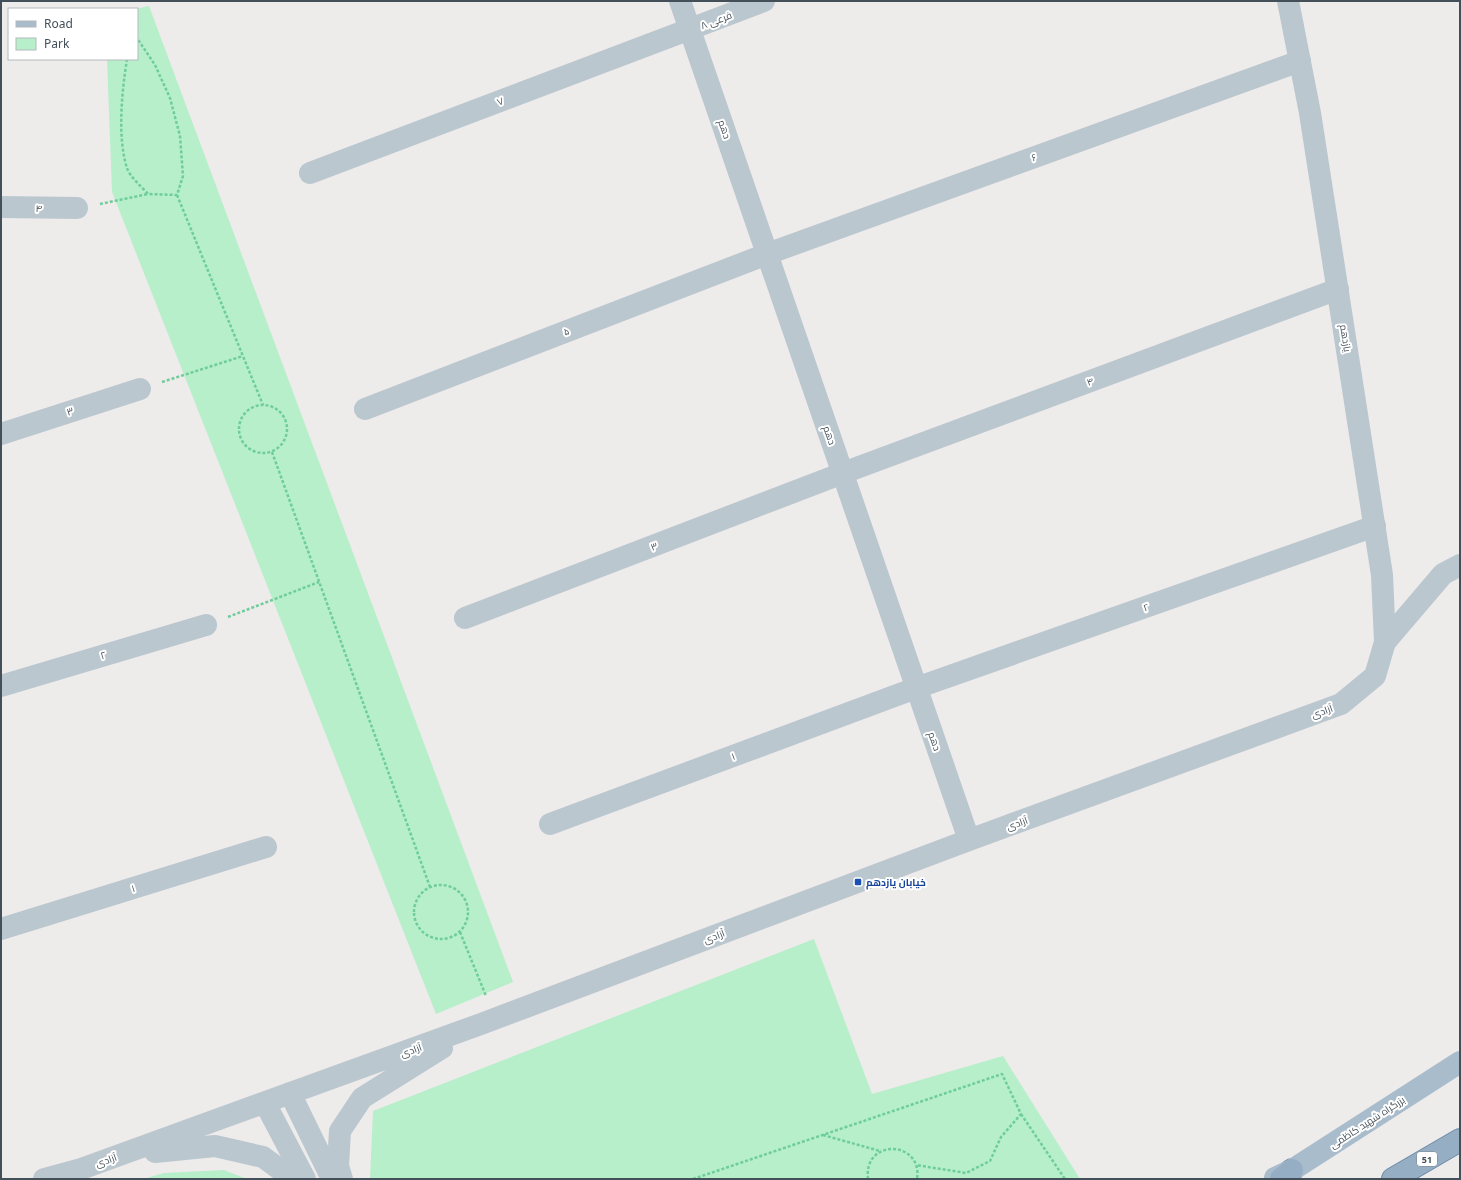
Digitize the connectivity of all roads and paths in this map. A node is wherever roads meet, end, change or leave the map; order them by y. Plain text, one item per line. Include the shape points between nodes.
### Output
1 (680, 1) edge
2 (764, 1) edge
3 (1288, 1) edge
4 (690, 30) junction
5 (138, 40) edge
6 (127, 60) edge
7 (1300, 61) junction
8 (310, 173) dead end
9 (148, 194) junction
10 (177, 195) junction
11 (1, 207) edge
12 (77, 208) joint
13 (768, 254) junction
14 (1338, 289) junction
15 (243, 356) junction
16 (140, 389) joint
17 (263, 405) junction
18 (365, 409) dead end
19 (1, 434) edge
20 (272, 452) junction
21 (843, 473) junction
22 (1375, 526) junction
23 (1460, 565) edge
24 (319, 582) junction
25 (465, 618) dead end
26 (206, 625) joint
27 (1385, 642) junction
28 (1375, 676) joint
29 (1, 686) edge
30 (916, 688) junction
31 (550, 824) dead end
32 (969, 840) junction
33 (266, 847) dead end
34 (430, 887) junction
35 (1, 928) edge
36 (460, 932) junction
37 (488, 1022) junction
38 (1460, 1062) edge
39 (290, 1093) junction
40 (265, 1103) junction
41 (1021, 1114) junction
42 (823, 1135) junction
43 (1460, 1140) edge
44 (880, 1152) junction
45 (916, 1165) junction
46 (81, 1169) junction
47 (1282, 1176) edge
48 (44, 1179) edge
49 (293, 1179) edge
50 (305, 1179) edge
51 (332, 1179) edge
52 (342, 1179) edge
53 (692, 1179) edge
54 (868, 1179) edge
55 (917, 1179) edge
56 (1066, 1179) edge
57 (1393, 1179) edge

1 - 4 street, دهم
2 - 4 street, فرعی ۸
3 - 7 street, یازدهم
4 - 8 street, ۷
4 - 13 street, دهم
5 - 10 path via 155,65 170,98 180,136 183,176
6 - 9 path via 122,136 127,169
7 - 13 street, ۶
7 - 14 street, یازدهم
9 - 10 path
9 - 12 path
10 - 15 path
11 - 12 street, ۴
13 - 18 street, ۵
13 - 21 street, دهم
14 - 21 street, ۴
14 - 22 street, یازدهم
15 - 16 path
15 - 17 path
16 - 19 street, ۳
17 - 20 path via 278,409 283,414 288,429 283,443
17 - 20 path via 254,406 242,417 239,434 247,448 263,454
20 - 24 path
21 - 25 street, ۳
21 - 30 street, دهم
22 - 27 street, یازدهم via 1382,575
22 - 30 street, ۲
23 - 27 street via 1443,574
24 - 26 path
24 - 34 path
26 - 29 street, ۲
27 - 28 street, یازدهم
28 - 32 street, آزادی via 1341,704
30 - 31 street, ۱
30 - 32 street, دهم
32 - 37 street, آزادی
33 - 35 street, ۱
34 - 36 path via 446,885 464,897 468,917
34 - 36 path via 422,893 415,905 414,920 418,928 425,935 443,940 452,938
36 - 37 path
37 - 39 street, آزادی
37 - 52 street via 362,1098 340,1131 338,1166
38 - 47 main road, بزرگراه شهید کاظمی
39 - 40 street, آزادی
39 - 51 street
40 - 46 street, آزادی
40 - 50 street
41 - 42 path via 1002,1074
41 - 45 path via 1001,1137 990,1161 966,1173
41 - 56 path
42 - 44 path
42 - 53 path
43 - 57 highway, 51
44 - 45 path via 897,1149 912,1157
44 - 54 path via 869,1164
45 - 55 path
46 - 48 street, آزادی
46 - 49 street via 164,1150 215,1146 263,1157

